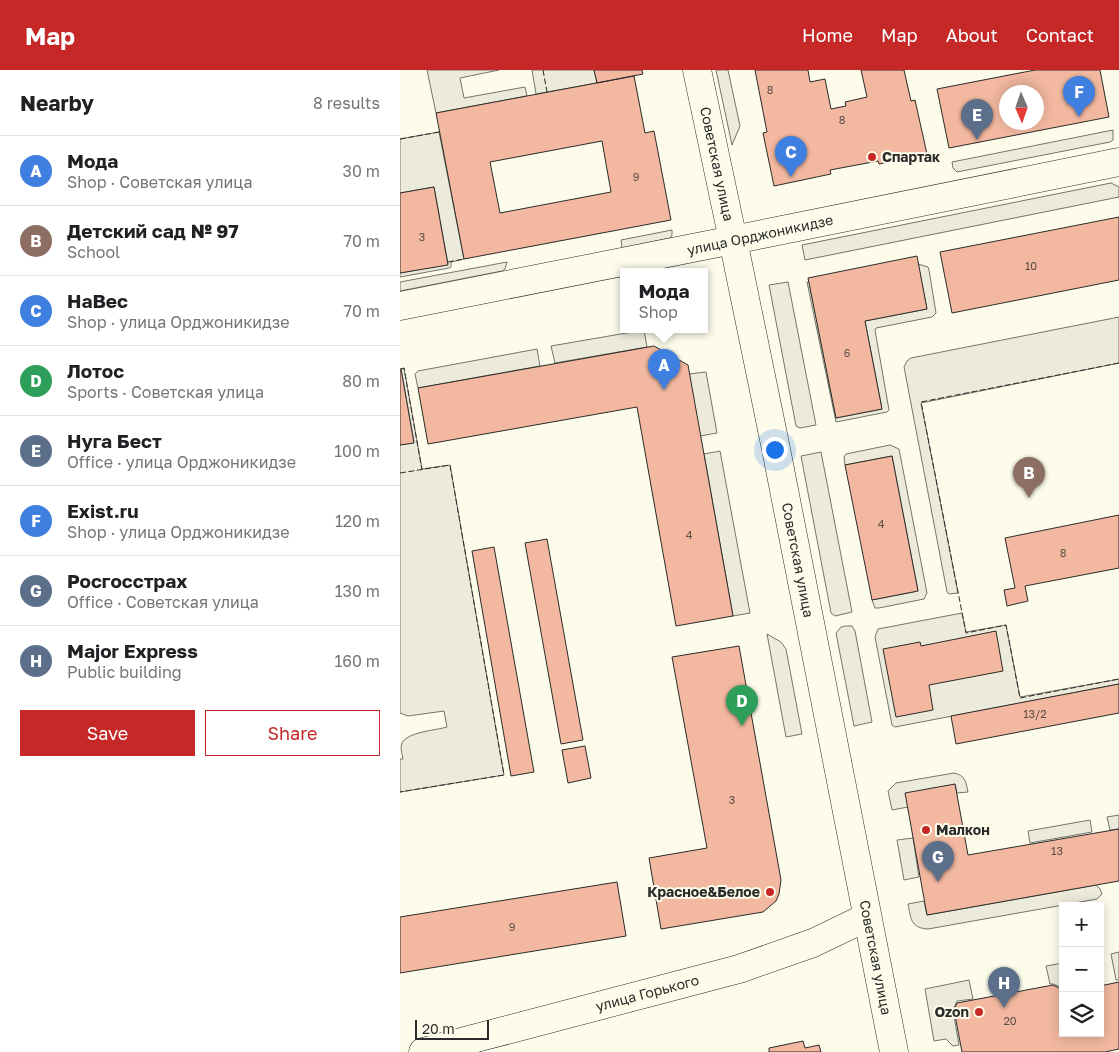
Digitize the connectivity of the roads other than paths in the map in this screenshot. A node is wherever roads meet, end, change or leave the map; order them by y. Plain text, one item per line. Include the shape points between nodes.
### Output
1 (697, 70) edge
2 (1119, 162) edge
3 (733, 240) junction
4 (400, 306) edge
5 (868, 917) junction
6 (423, 1052) edge
7 (894, 1052) edge

1 - 3 street, Советская улица
2 - 3 street, улица Орджоникидзе
3 - 4 street, улица Орджоникидзе
3 - 5 street, Советская улица
5 - 6 street, улица Горького via 812,943 739,969
5 - 7 street, Советская улица

